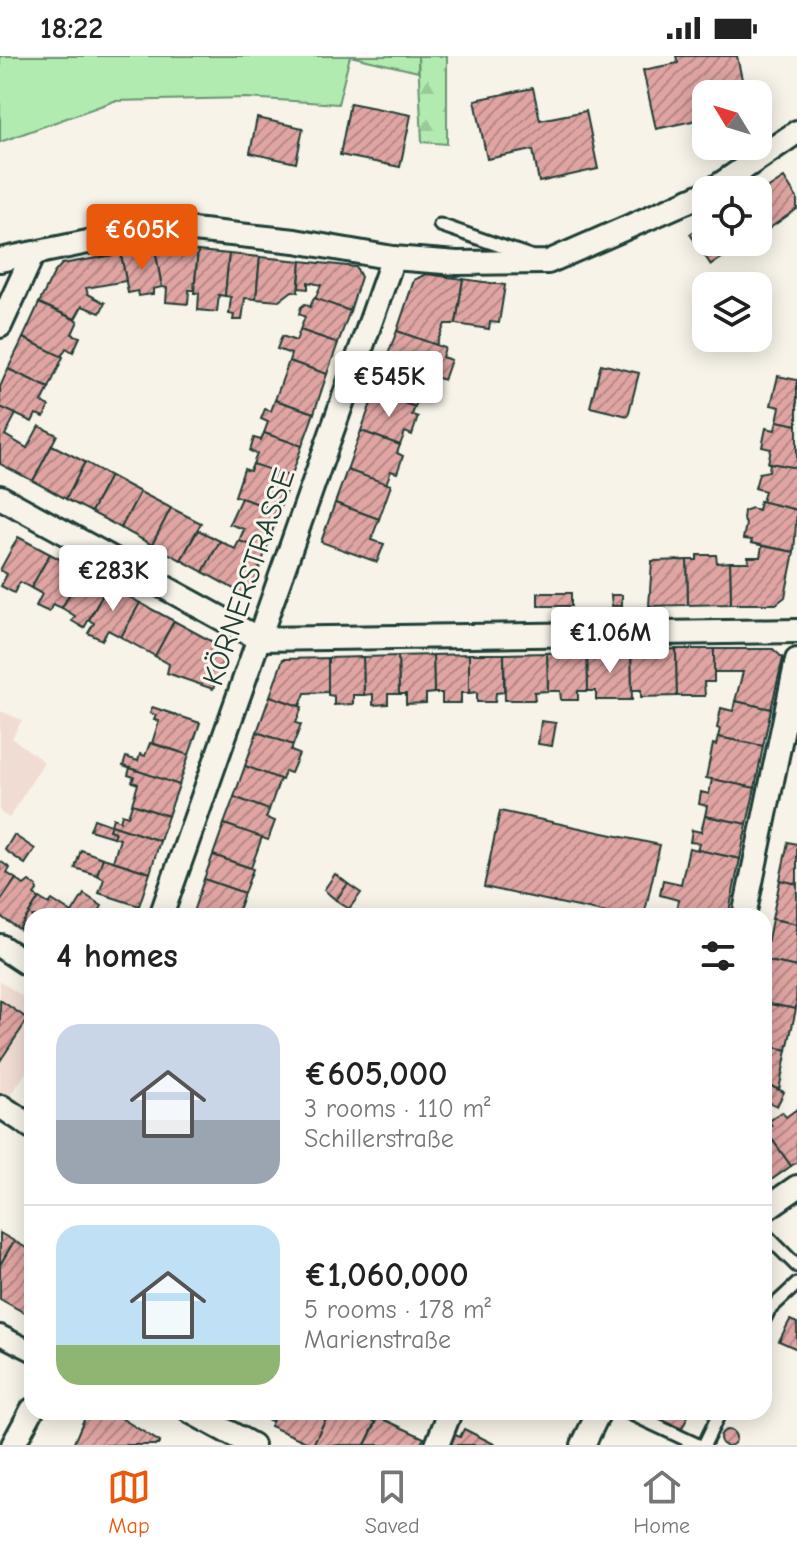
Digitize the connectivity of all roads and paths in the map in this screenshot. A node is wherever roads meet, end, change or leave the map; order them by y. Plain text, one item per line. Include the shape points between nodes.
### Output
1 (797, 132) edge
2 (733, 176) edge
3 (692, 199) edge
4 (440, 225) dead end
5 (33, 254) junction
6 (393, 258) junction
7 (0, 260) edge
8 (548, 262) junction
9 (0, 326) edge
10 (0, 497) edge
11 (797, 631) edge
12 (259, 639) junction
13 (797, 660) edge
14 (164, 908) edge
15 (746, 908) edge
16 (0, 946) edge
17 (24, 962) edge
18 (2, 1107) edge
19 (24, 1122) edge
20 (797, 1187) edge
21 (772, 1204) edge
22 (772, 1241) edge
23 (797, 1266) edge
24 (797, 1284) edge
25 (772, 1307) edge
26 (0, 1335) edge
27 (24, 1347) edge
28 (27, 1420) edge
29 (206, 1420) edge
30 (447, 1420) edge
31 (595, 1420) edge
32 (645, 1420) edge
33 (715, 1420) edge
34 (13, 1445) edge
35 (252, 1445) edge
36 (437, 1445) edge
37 (583, 1445) edge
38 (701, 1445) edge

1 - 2 street
3 - 8 street
4 - 8 lane
5 - 6 street via 151,229 184,229
5 - 7 street
5 - 9 street
6 - 8 street
6 - 12 street, KÖRNERSTRASSE
10 - 12 street
11 - 12 street
12 - 14 street, KÖRNERSTRASSE
13 - 15 street
16 - 17 street
18 - 19 street
20 - 21 street
22 - 23 lane
24 - 25 lane
26 - 27 street
28 - 34 street
29 - 35 street
30 - 36 street
31 - 37 street
32 - 38 lane
33 - 38 lane

